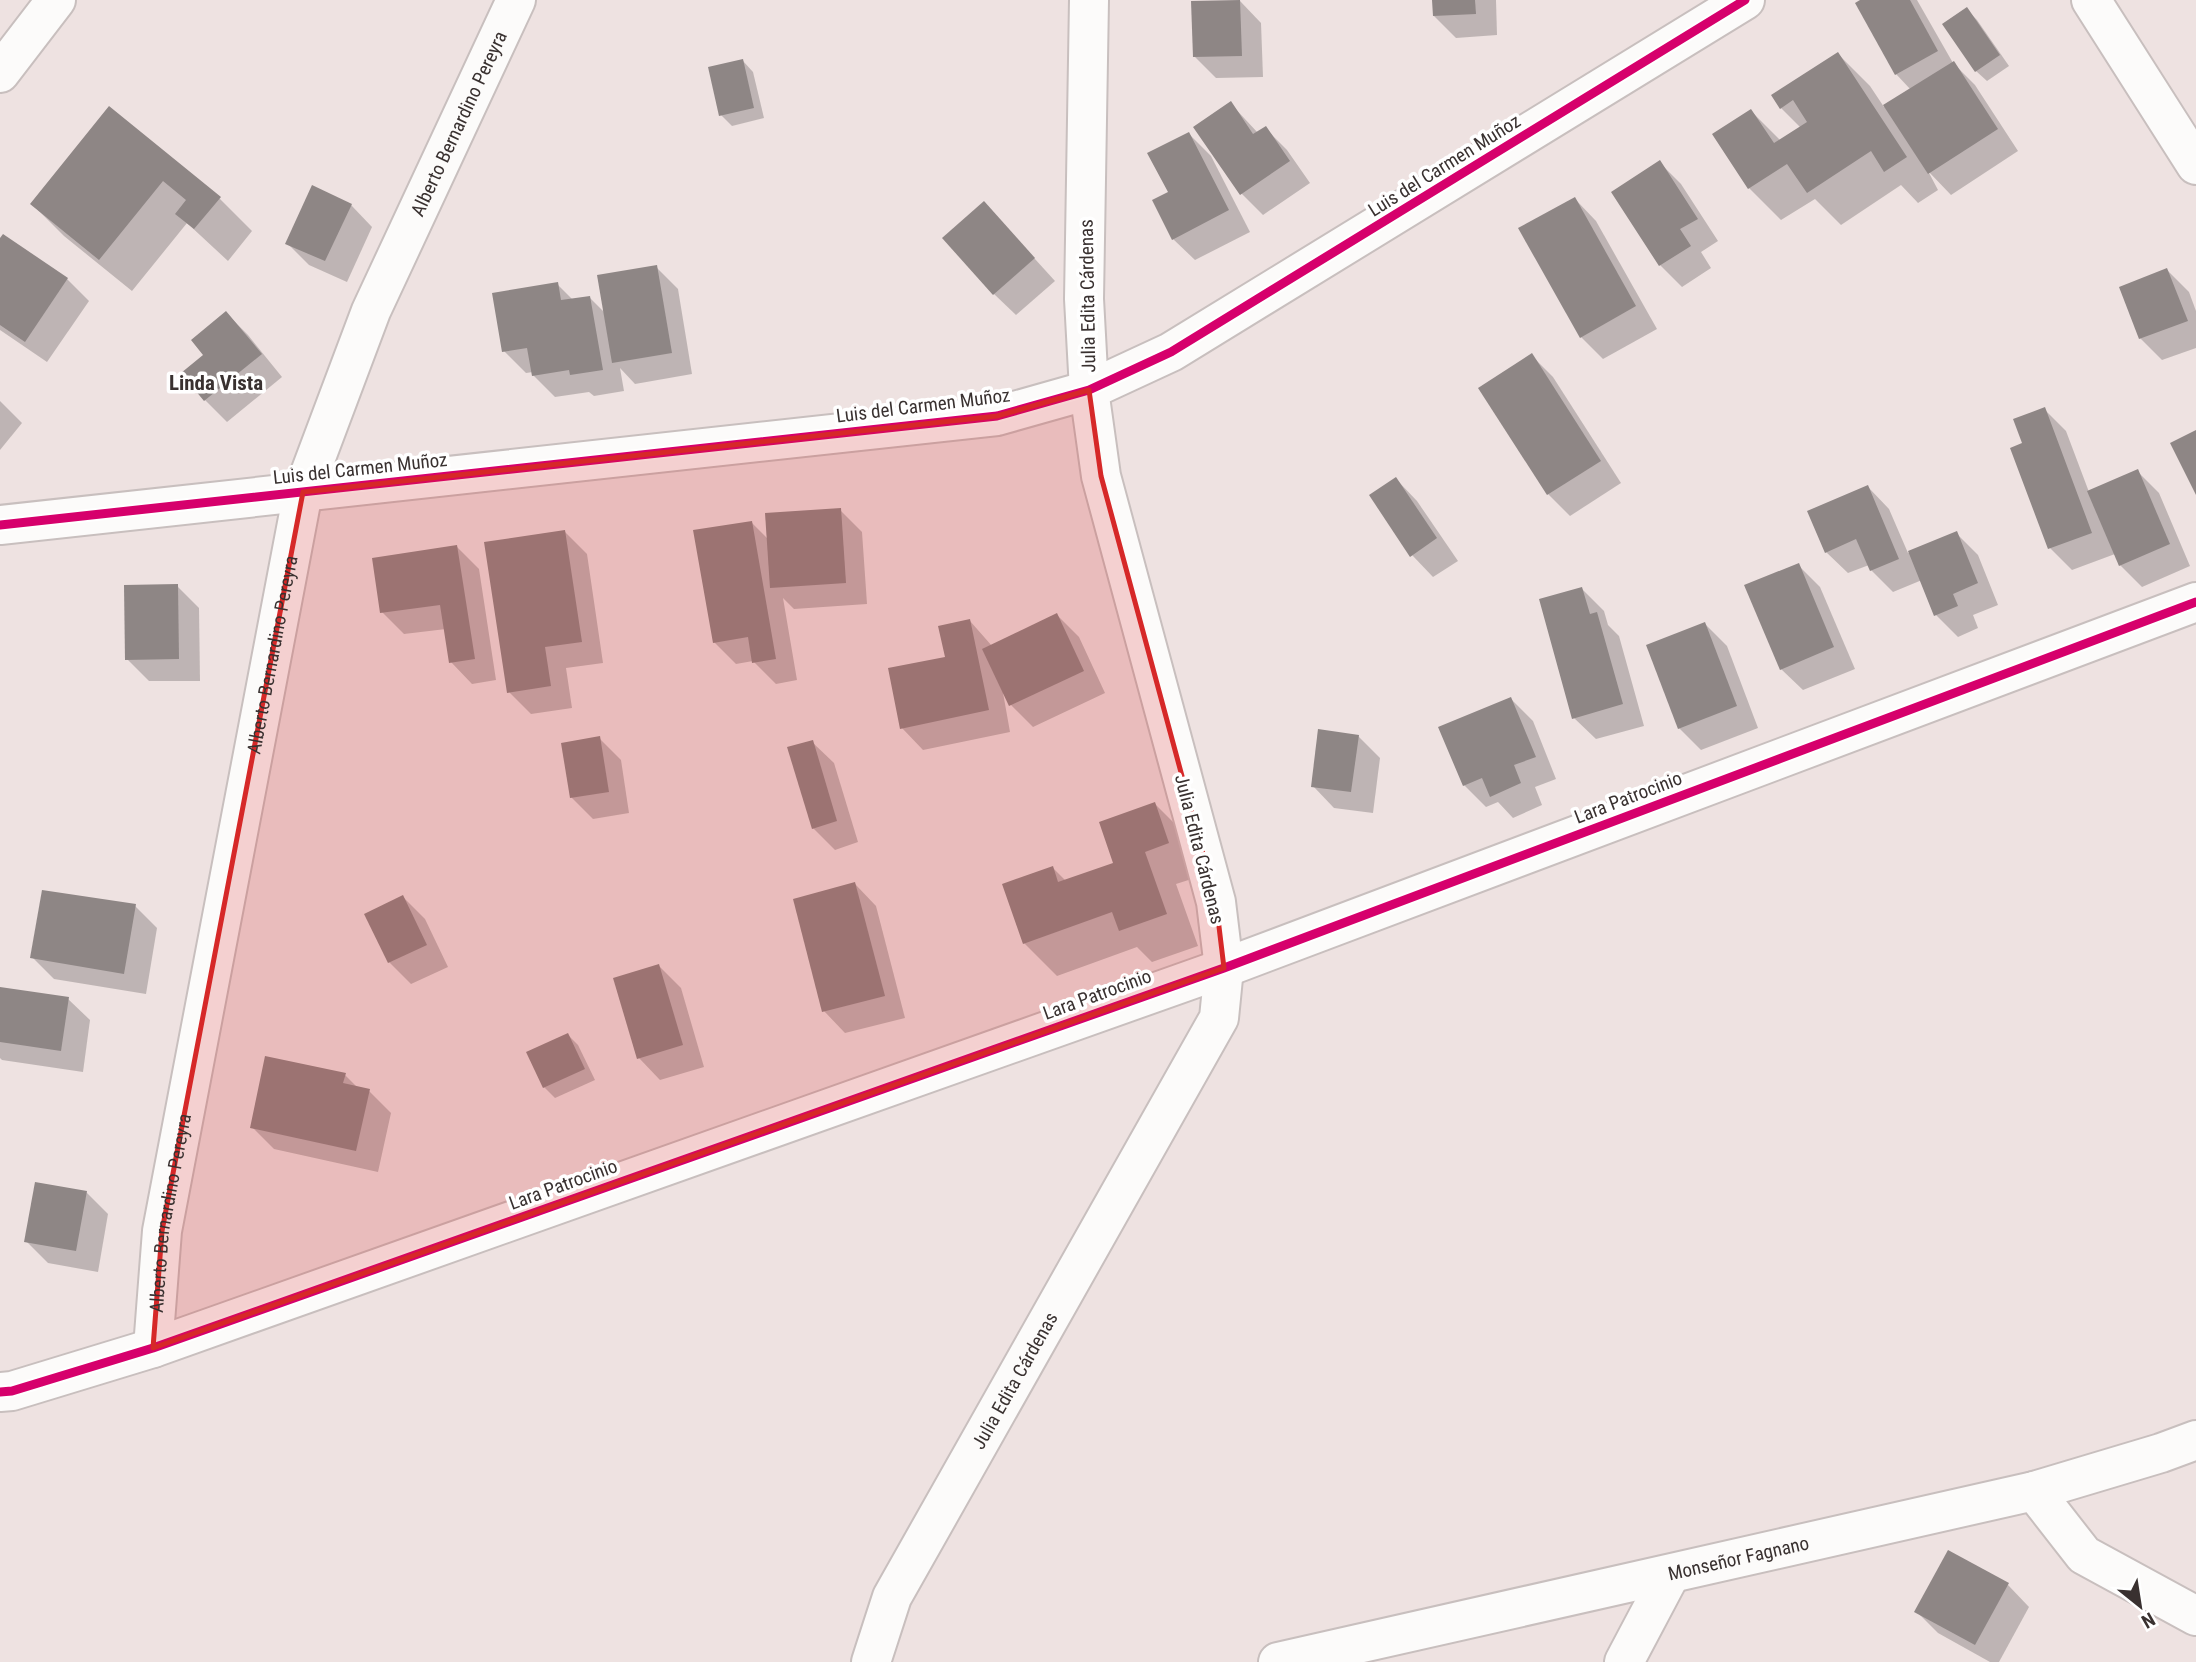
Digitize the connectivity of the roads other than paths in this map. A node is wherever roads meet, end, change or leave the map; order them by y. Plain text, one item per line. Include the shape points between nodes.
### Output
1 (56, 0) edge
2 (516, 0) edge
3 (1089, 0) edge
4 (1745, 0) edge
5 (2091, 0) edge
6 (0, 74) edge
7 (2196, 165) edge
8 (1089, 390) junction
9 (303, 492) junction
10 (0, 525) edge
11 (2196, 602) edge
12 (1224, 968) junction
13 (153, 1348) junction
14 (0, 1392) edge
15 (2196, 1440) edge
16 (2034, 1491) junction
17 (1670, 1575) junction
18 (2196, 1616) edge
19 (871, 1662) edge
20 (1278, 1662) edge
21 (1625, 1662) edge

1 - 6 street
2 - 9 street, Alberto Bernardino Pereyra via 371,311
3 - 8 street, Julia Edita Cárdenas via 1084,299
4 - 8 street, Luis del Carmen Muñoz via 1171,352
5 - 7 street
8 - 9 street, Luis del Carmen Muñoz via 997,416
8 - 12 street, Julia Edita Cárdenas via 1101,476 1216,902
9 - 10 street, Luis del Carmen Muñoz
9 - 13 street, Alberto Bernardino Pereyra via 162,1231
11 - 12 street, Lara Patrocinio
12 - 13 street, Lara Patrocinio
12 - 19 street, Julia Edita Cárdenas via 1219,1018 892,1597
13 - 14 street, Lara Patrocinio
15 - 16 street, Monseñor Fagnano
16 - 17 street, Monseñor Fagnano
16 - 18 street via 2084,1555
17 - 20 street, Monseñor Fagnano
17 - 21 street

